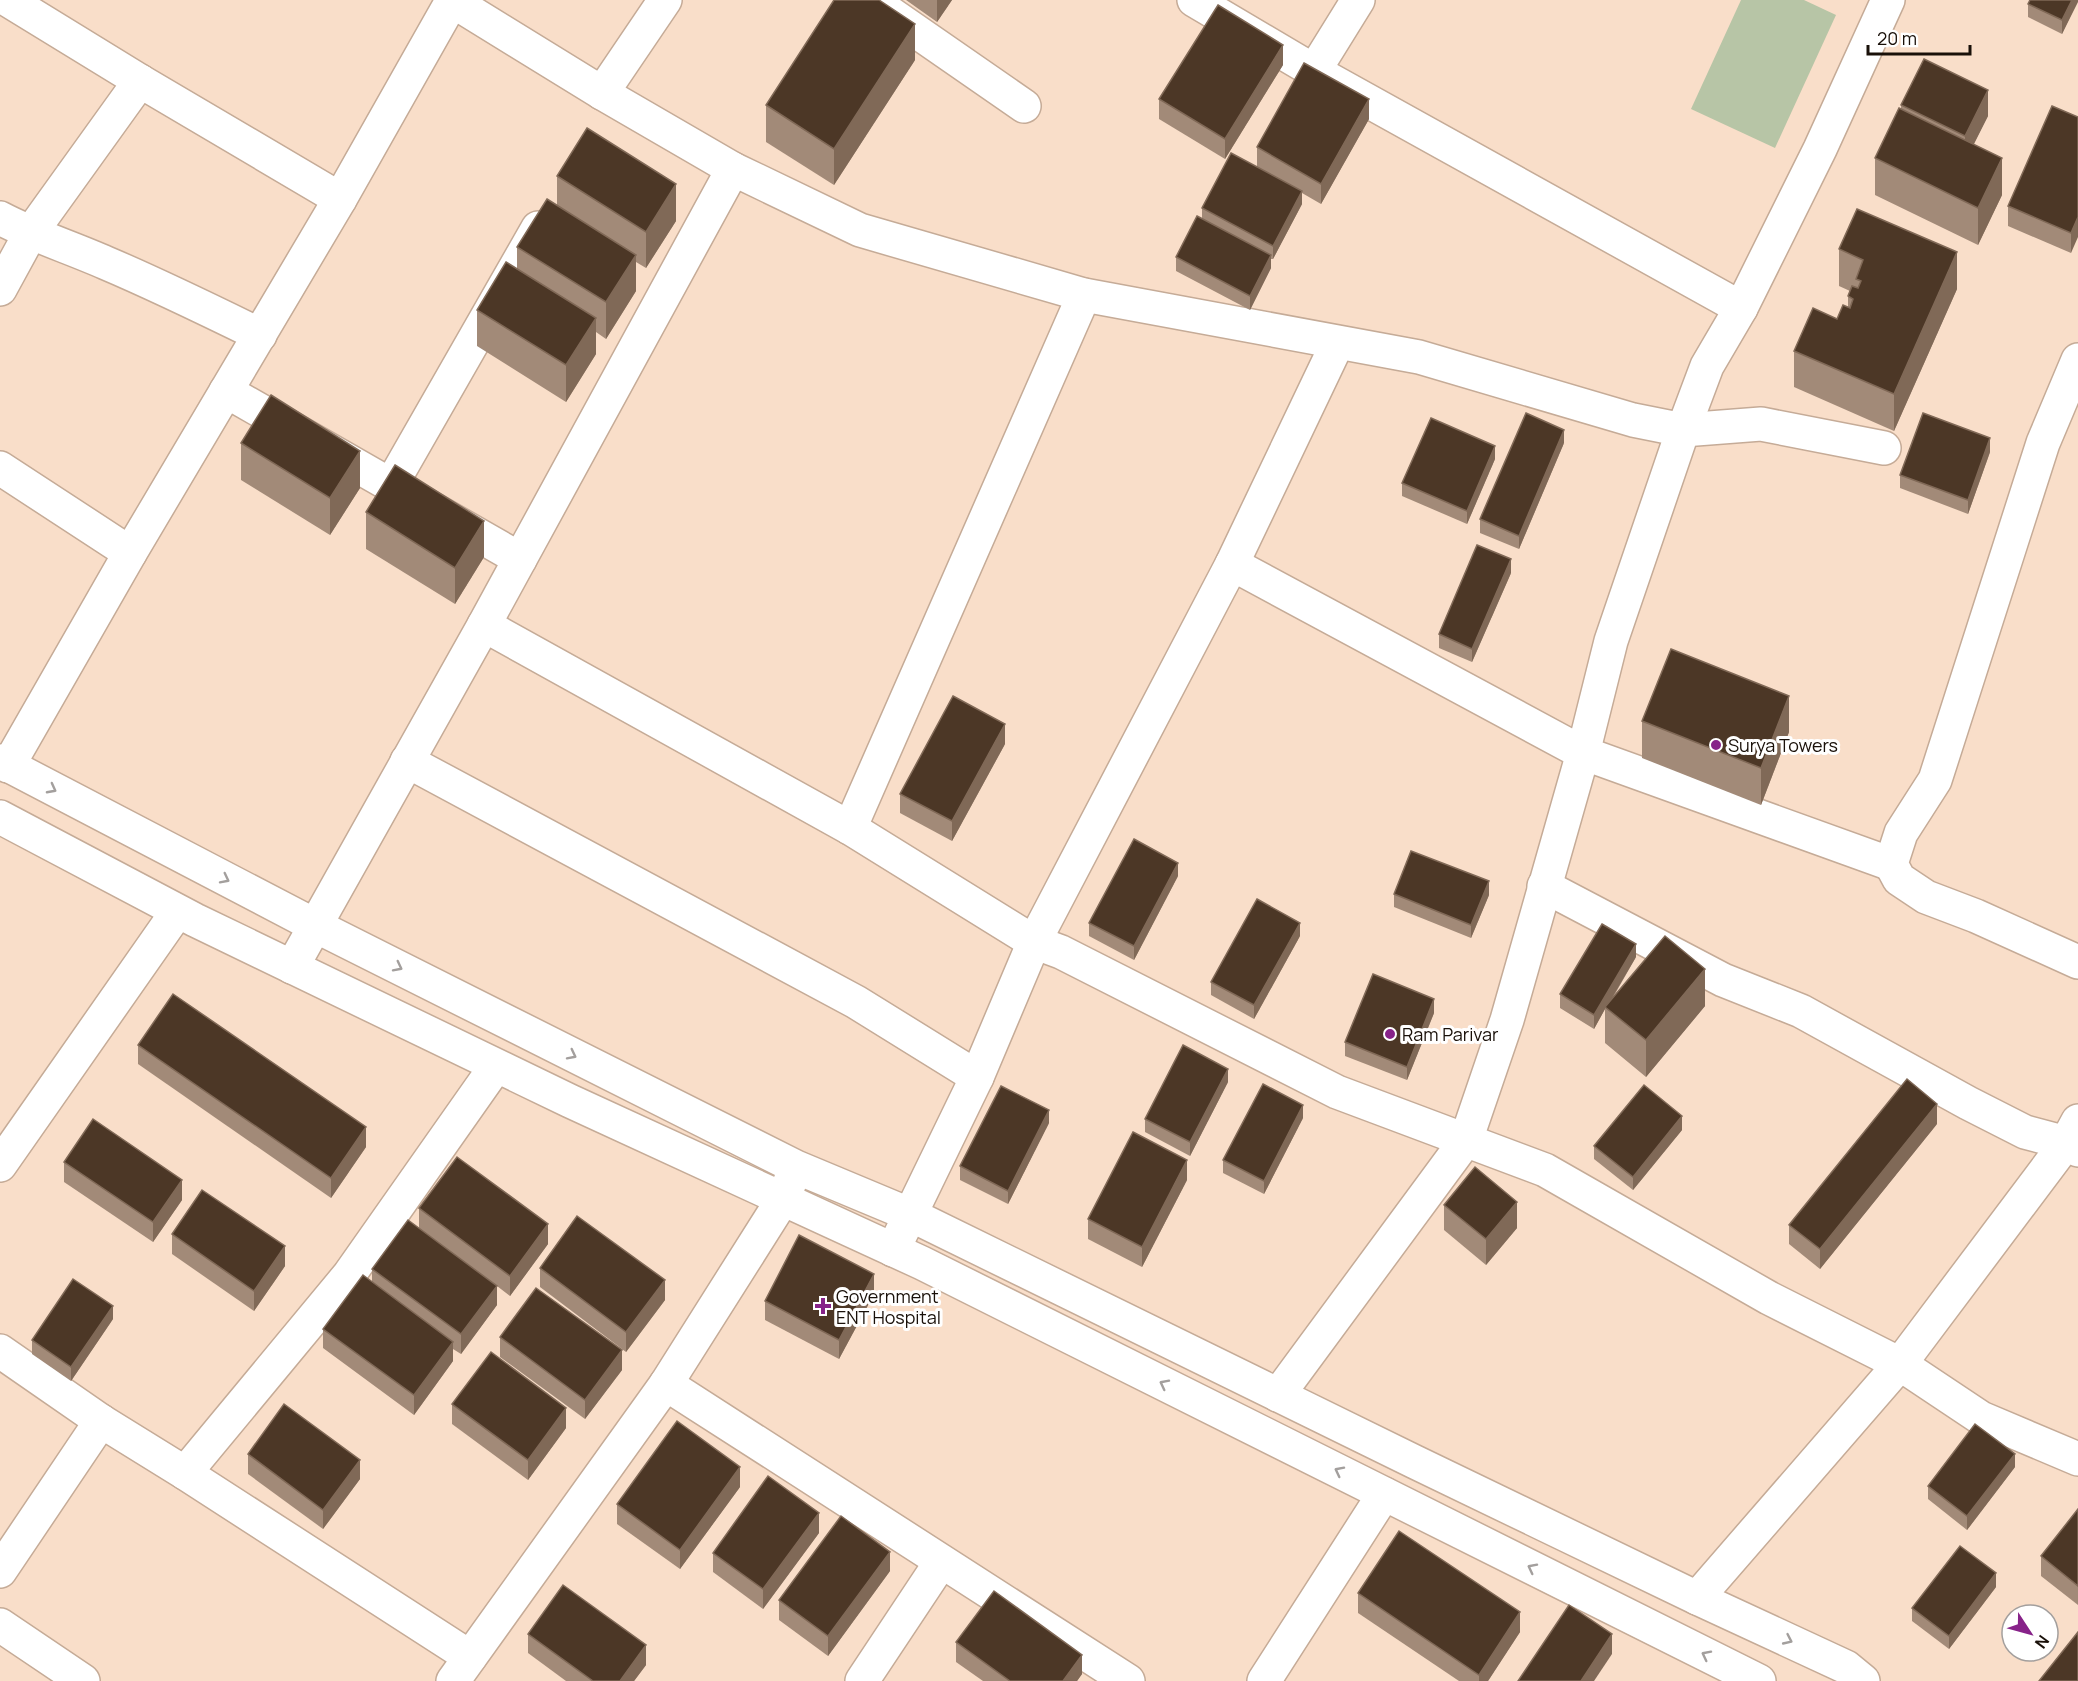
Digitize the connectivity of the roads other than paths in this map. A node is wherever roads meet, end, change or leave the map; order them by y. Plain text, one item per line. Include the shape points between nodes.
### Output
1 (8, 0) edge
2 (451, 0) edge
3 (665, 0) edge
4 (871, 0) edge
5 (1194, 0) edge
6 (1358, 0) edge
7 (1888, 0) edge
8 (1314, 70) junction
9 (140, 81) junction
10 (602, 93) junction
11 (1024, 106) dead end
12 (733, 170) junction
13 (340, 199) junction
14 (0, 218) edge
15 (538, 228) edge
16 (30, 234) junction
17 (0, 289) edge
18 (1084, 295) junction
19 (1741, 308) junction
20 (260, 335) junction
21 (1337, 344) junction
22 (2078, 360) edge
23 (226, 392) junction
24 (1683, 430) junction
25 (1884, 448) dead end
26 (0, 468) edge
27 (391, 485) junction
28 (130, 553) junction
29 (520, 559) junction
30 (1232, 564) junction
31 (484, 625) junction
32 (1583, 753) junction
33 (407, 761) junction
34 (4, 763) edge
35 (0, 817) edge
36 (850, 828) junction
37 (1891, 864) junction
38 (1544, 886) junction
39 (177, 912) junction
40 (314, 925) junction
41 (1034, 942) junction
42 (2078, 962) edge
43 (292, 967) junction
44 (496, 1066) junction
45 (977, 1077) junction
46 (2074, 1138) edge
47 (1466, 1140) junction
48 (0, 1166) edge
49 (796, 1167) junction
50 (783, 1199) junction
51 (911, 1215) junction
52 (893, 1250) junction
53 (0, 1352) edge
54 (1900, 1364) junction
55 (666, 1384) junction
56 (1278, 1395) junction
57 (100, 1421) junction
58 (2078, 1459) edge
59 (185, 1473) junction
60 (1384, 1494) junction
61 (941, 1562) junction
62 (0, 1570) edge
63 (1697, 1598) junction
64 (0, 1625) edge
65 (461, 1669) edge
66 (83, 1681) edge
67 (862, 1681) edge
68 (1128, 1681) edge
69 (1264, 1681) edge
70 (1759, 1681) edge
71 (1863, 1681) edge

1 - 9 street
2 - 10 street
2 - 13 street
3 - 10 street
4 - 11 street
5 - 8 street
6 - 8 street
7 - 19 street
8 - 19 street
9 - 13 street
9 - 16 street
10 - 12 street
12 - 18 street via 860,230
12 - 29 street
13 - 20 street
14 - 16 street
15 - 27 street
16 - 17 street
16 - 20 street via 114,267
18 - 21 street
18 - 36 street
19 - 24 street via 1707,366
20 - 23 street
21 - 24 street via 1419,357 1633,420
21 - 30 street
22 - 37 street via 2043,443 1935,780 1901,833
23 - 27 street
23 - 28 street
24 - 25 street via 1761,424
24 - 32 street via 1611,641
26 - 28 street
27 - 29 street
28 - 34 street
29 - 31 street
30 - 32 street
30 - 41 street
31 - 33 street
31 - 36 street
32 - 37 street
32 - 38 street
33 - 40 street
33 - 45 street via 856,1002
34 -> 40 street
35 - 39 street
36 - 41 street
37 - 42 street via 1899,879 1926,897
38 - 46 street via 1723,980 1801,1011 2025,1132
38 - 47 street via 1507,1020
39 - 43 street
39 - 48 street
40 - 43 street
40 -> 49 street
41 - 45 street
41 - 47 street via 1061,952 1337,1092
43 - 44 street
44 - 50 street
44 - 59 street via 349,1275
45 - 51 street
46 - 54 street
47 - 54 street via 1545,1170 1768,1298
47 - 56 street
49 - 50 street
49 - 51 street
50 - 52 street
50 - 55 street
51 - 52 street
51 - 56 street
60 -> 52 street
53 - 57 street
54 - 58 street via 1981,1418
54 - 63 street
55 - 61 street
55 - 65 street
56 - 63 street
57 - 59 street
57 - 62 street
59 - 65 street
60 - 69 street
70 -> 60 street
61 - 67 street
61 - 68 street
63 -> 71 street via 1846,1667
64 - 66 street

